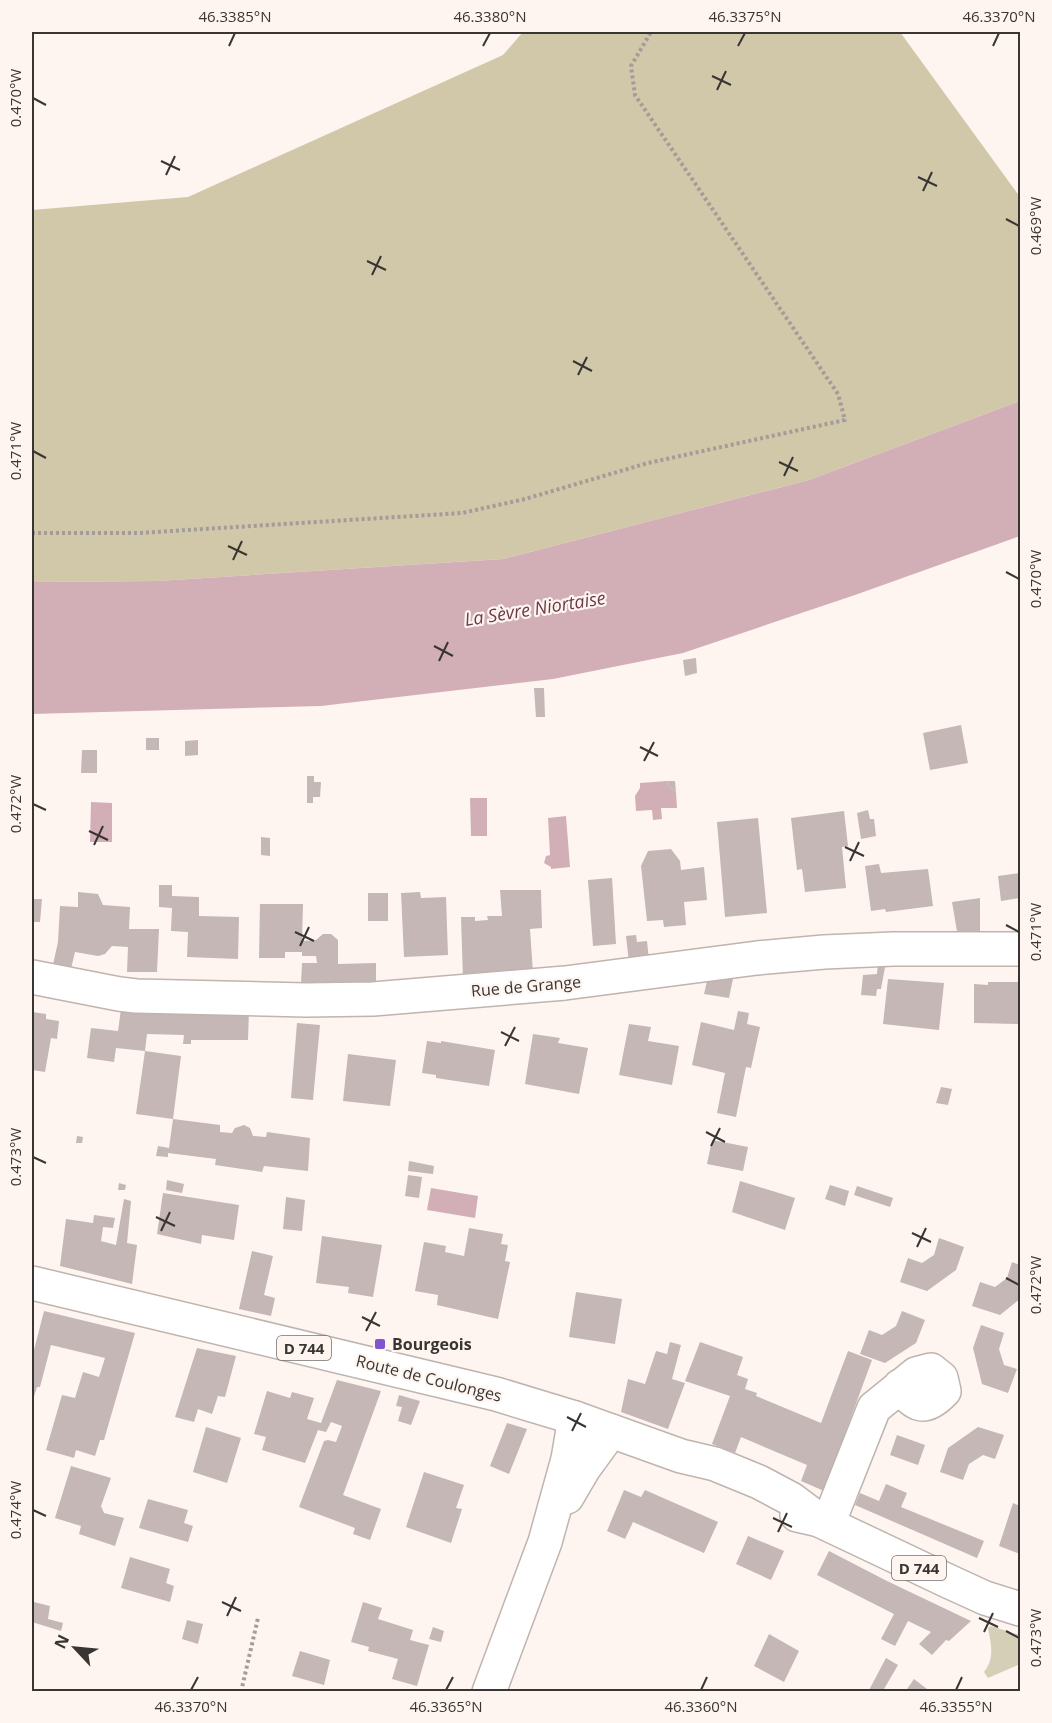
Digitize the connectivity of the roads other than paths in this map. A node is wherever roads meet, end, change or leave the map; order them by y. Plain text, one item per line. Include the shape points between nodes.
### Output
1 (1020, 949) edge
2 (32, 977) edge
3 (32, 1283) edge
4 (900, 1386) dead end
5 (575, 1418) junction
6 (611, 1431) junction
7 (824, 1522) junction
8 (545, 1542) junction
9 (1020, 1609) edge
10 (489, 1692) edge

1 - 2 street, Rue de Grange via 824,952 566,984 373,999 136,996
3 - 5 street, Route de Coulonges / D 744 via 435,1378
4 - 7 street via 874,1408
5 - 6 street, Route de Coulonges / D 744
5 - 8 street
6 - 7 street, Route de Coulonges / D 744 via 759,1482
6 - 8 street via 584,1468
7 - 9 street, Route de Coulonges / D 744 via 985,1598
8 - 10 street

